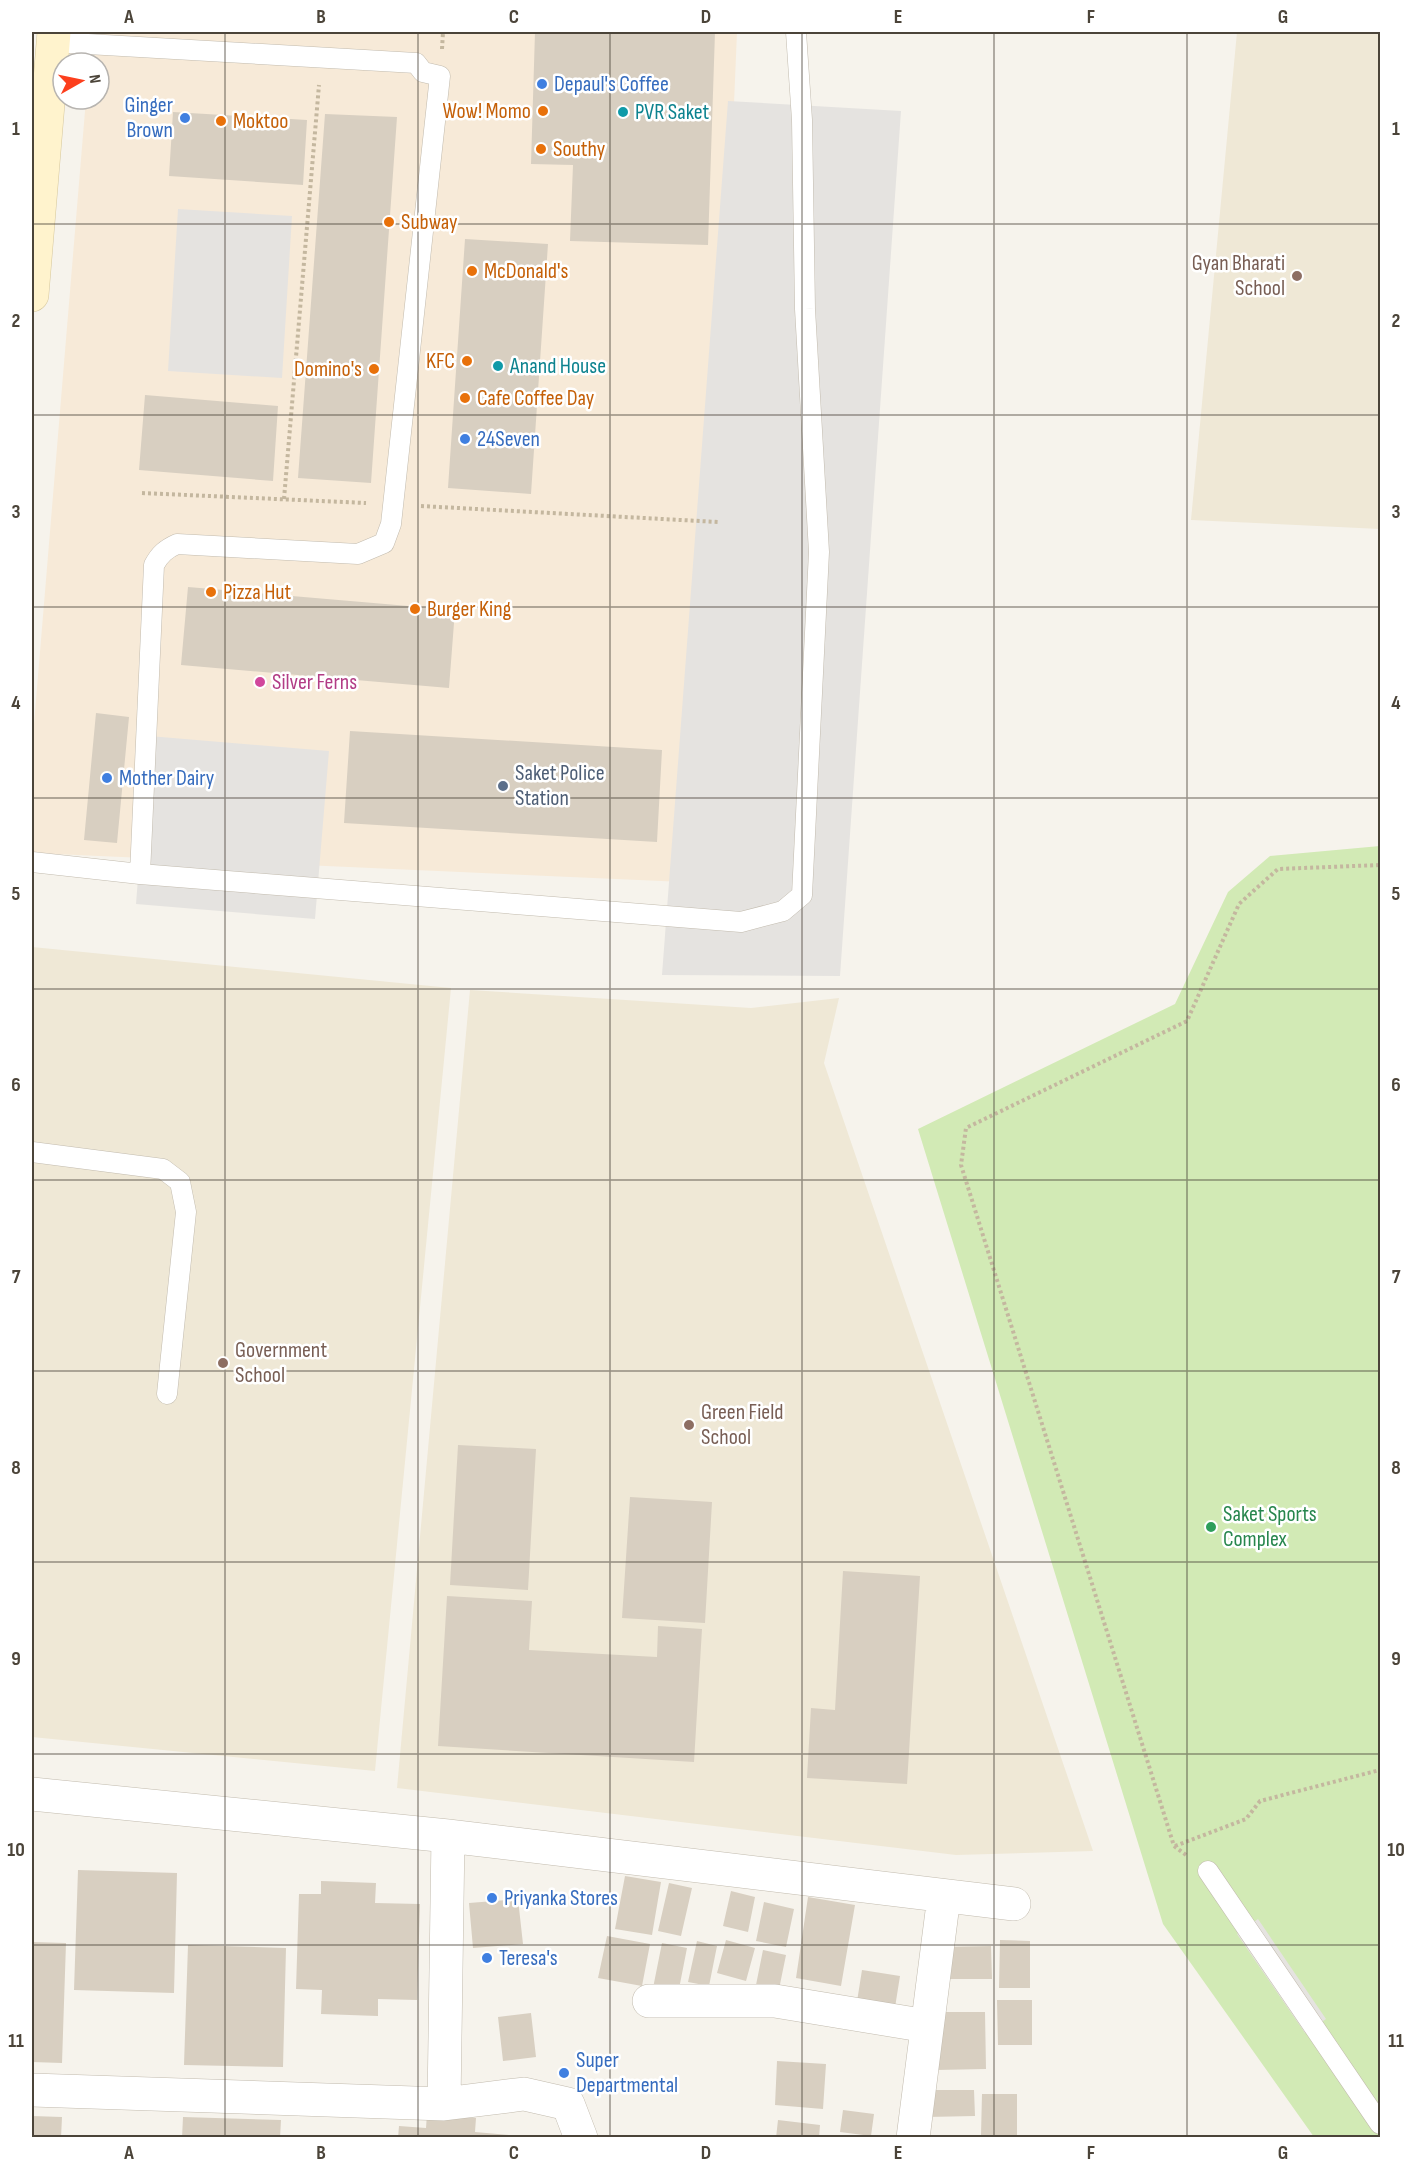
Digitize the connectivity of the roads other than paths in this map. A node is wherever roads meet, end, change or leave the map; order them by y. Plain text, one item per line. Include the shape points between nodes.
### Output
1 (796, 32) edge
2 (54, 37) edge
3 (32, 295) edge
4 (32, 862) edge
5 (140, 874) junction
6 (32, 1152) edge
7 (167, 1394) dead end
8 (32, 1794) edge
9 (448, 1836) junction
10 (1208, 1872) dead end
11 (944, 1896) junction
12 (1014, 1904) dead end
13 (649, 2001) dead end
14 (927, 2026) junction
15 (32, 2090) edge
16 (444, 2104) junction
17 (1380, 2124) edge
18 (581, 2138) edge
19 (913, 2138) edge

1 - 5 lane via 802,120 805,319 819,552 802,895 783,911 741,922
2 - 3 street
2 - 5 lane via 416,63 423,72 440,76 391,525 384,543 358,554 177,544 159,557 154,565
4 - 5 lane
6 - 7 lane via 163,1169 180,1182 186,1212
8 - 9 street
9 - 11 street
9 - 16 street
10 - 17 lane
11 - 12 street
11 - 14 street
13 - 14 street via 775,2001
14 - 19 street
15 - 16 street
16 - 18 street via 524,2094 568,2104

